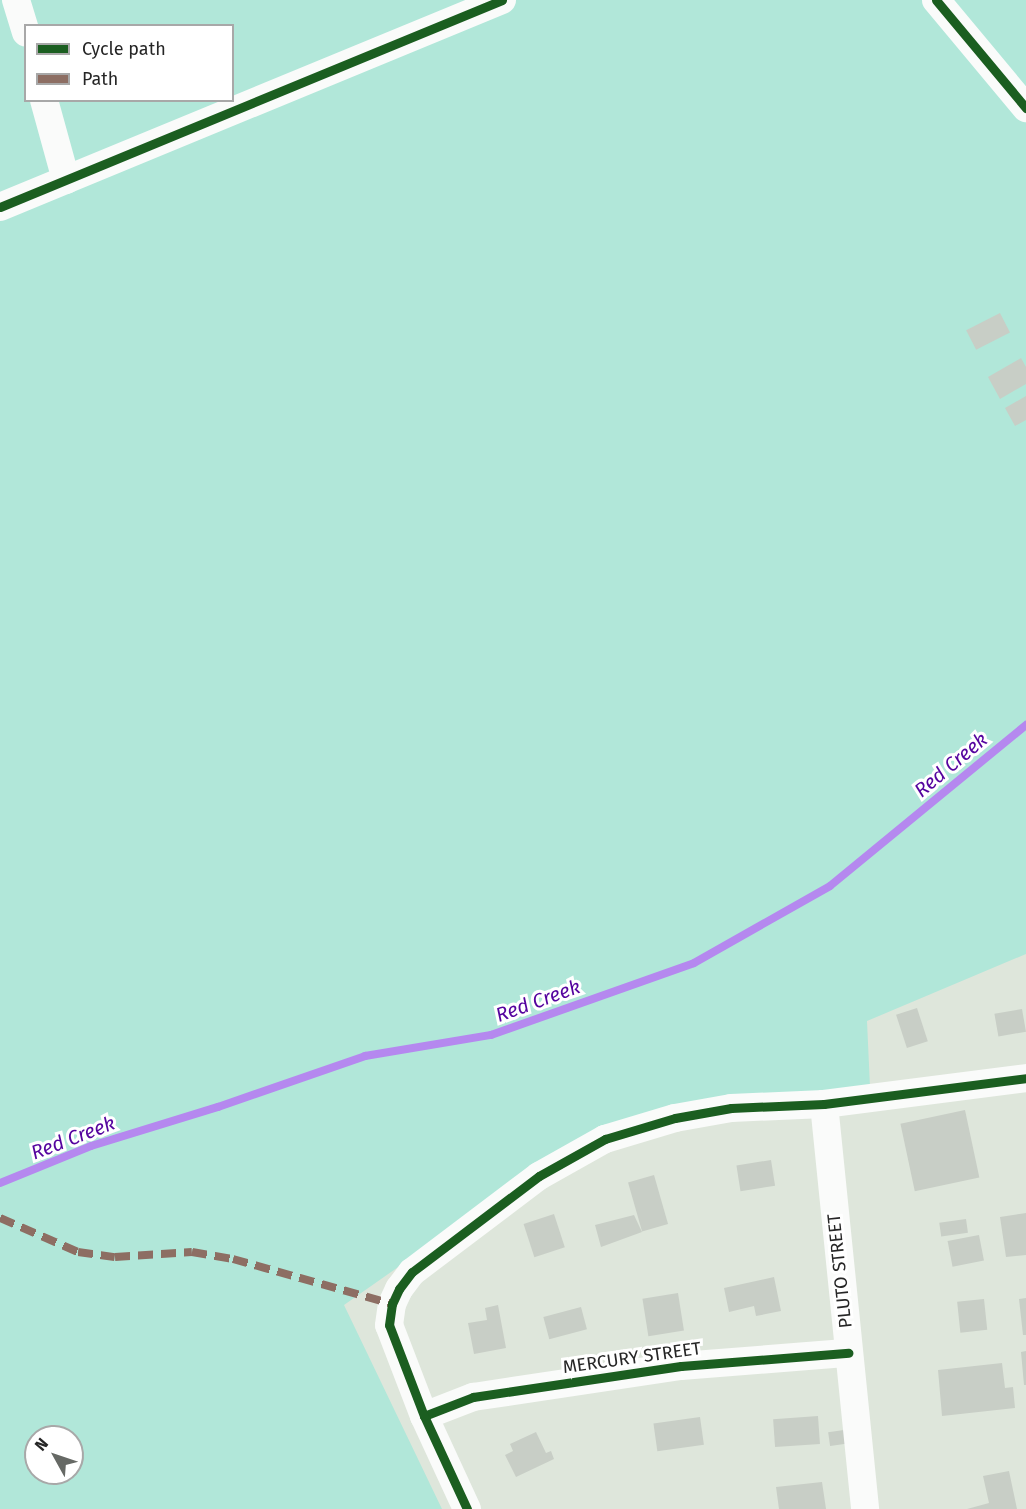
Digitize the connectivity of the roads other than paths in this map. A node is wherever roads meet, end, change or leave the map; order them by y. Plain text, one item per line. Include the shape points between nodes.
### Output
1 (16, 0) edge
2 (502, 0) edge
3 (936, 0) edge
4 (24, 26) edge
5 (45, 102) edge
6 (1026, 108) edge
7 (66, 180) junction
8 (0, 207) edge
9 (1026, 1078) edge
10 (824, 1104) junction
11 (848, 1353) junction
12 (423, 1416) junction
13 (467, 1509) edge
14 (865, 1509) edge

1 - 4 street
2 - 7 street
3 - 6 street
5 - 7 street
7 - 8 street
9 - 10 street
10 - 11 street, PLUTO STREET
10 - 12 street via 731,1108 675,1118 605,1139 539,1176 412,1272 392,1304 389,1325
11 - 12 street, MERCURY STREET via 681,1366 485,1395
11 - 14 street, PLUTO STREET
12 - 13 street

